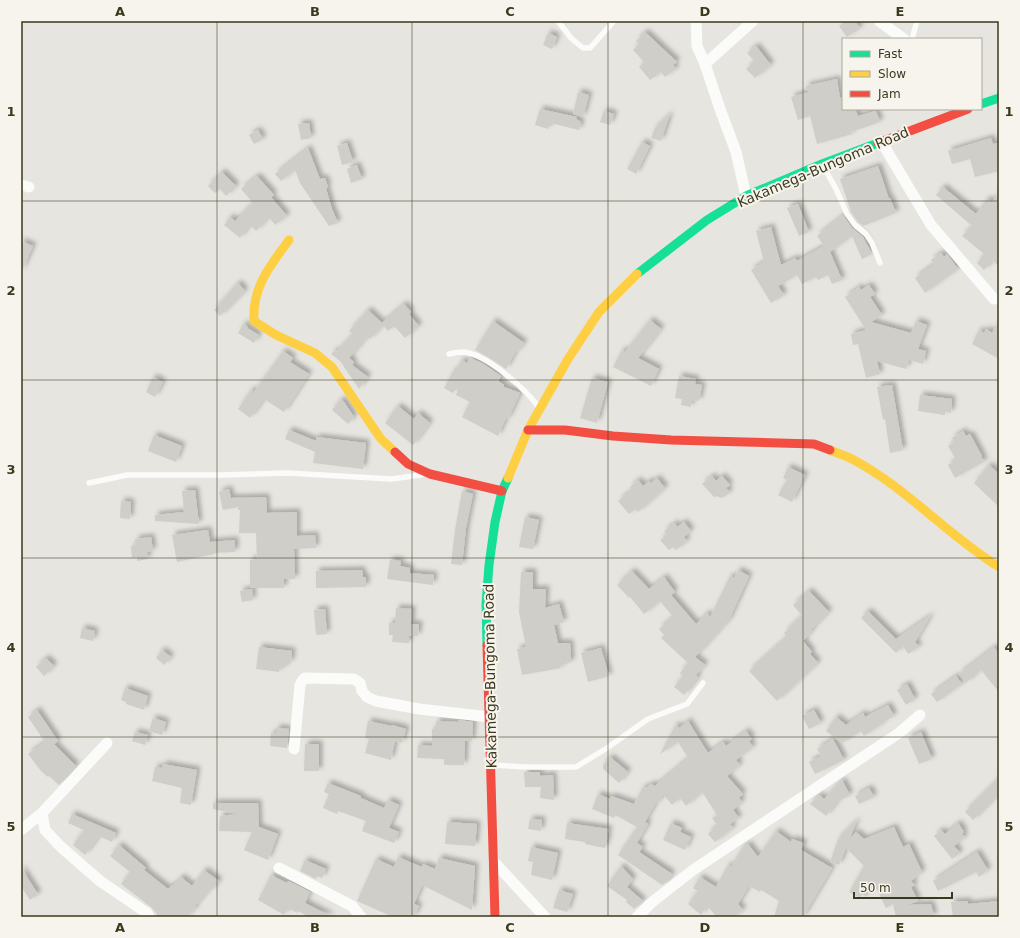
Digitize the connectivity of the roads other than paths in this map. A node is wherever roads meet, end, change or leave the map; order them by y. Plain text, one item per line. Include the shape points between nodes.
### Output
1 (558, 21) edge
2 (614, 21) edge
3 (696, 21) edge
4 (753, 21) edge
5 (879, 21) edge
6 (917, 21) edge
7 (903, 38) edge
8 (912, 38) edge
9 (705, 64) junction
10 (999, 98) edge
11 (982, 104) edge
12 (965, 110) edge
13 (881, 141) junction
14 (822, 164) junction
15 (746, 196) junction
16 (289, 240) dead end
17 (880, 263) dead end
18 (994, 299) dead end
19 (449, 354) dead end
20 (540, 408) junction
21 (528, 430) junction
22 (430, 474) junction
23 (89, 483) dead end
24 (502, 491) junction
25 (999, 567) edge
26 (704, 683) dead end
27 (920, 715) dead end
28 (490, 717) junction
29 (107, 743) dead end
30 (294, 749) dead end
31 (491, 765) junction
32 (42, 813) junction
33 (21, 830) edge
34 (494, 862) junction
35 (279, 868) dead end
36 (149, 917) edge
37 (361, 917) edge
38 (494, 917) edge
39 (545, 917) edge
40 (637, 917) edge

1 - 2 lane via 571,38 583,48 590,48
3 - 9 street via 697,46
4 - 9 street
5 - 7 street
6 - 8 lane
9 - 15 street via 736,152
10 - 11 main road
12 - 13 main road, Kakamega-Bungoma Road
13 - 14 main road, Kakamega-Bungoma Road
13 - 18 street via 931,225
14 - 15 main road, Kakamega-Bungoma Road
14 - 17 lane via 847,214 866,234
15 - 20 main road, Kakamega-Bungoma Road via 707,220 670,248 634,277 599,312
16 - 22 main road via 255,294 252,312 254,321 276,335 315,353 332,367 381,439 408,464
19 - 20 lane via 464,352 477,356 516,382
20 - 21 main road, Kakamega-Bungoma Road
21 - 24 main road, Kakamega-Bungoma Road
21 - 25 main road via 565,430 671,440 814,444 850,458 889,482 978,554
22 - 23 lane via 391,479 288,473 127,475
22 - 24 main road
24 - 28 main road, Kakamega-Bungoma Road via 495,522 486,604
26 - 31 lane via 687,704 648,719 576,767
27 - 40 street via 899,733 692,870
28 - 30 street via 376,701 367,697 360,683 354,679 305,678 300,685
28 - 31 main road, Kakamega-Bungoma Road
29 - 32 street
31 - 34 main road, Kakamega-Bungoma Road
32 - 33 street
32 - 36 street via 45,830 61,847 100,881 147,913
34 - 38 main road, Kakamega-Bungoma Road
34 - 39 street
35 - 37 street via 352,906

